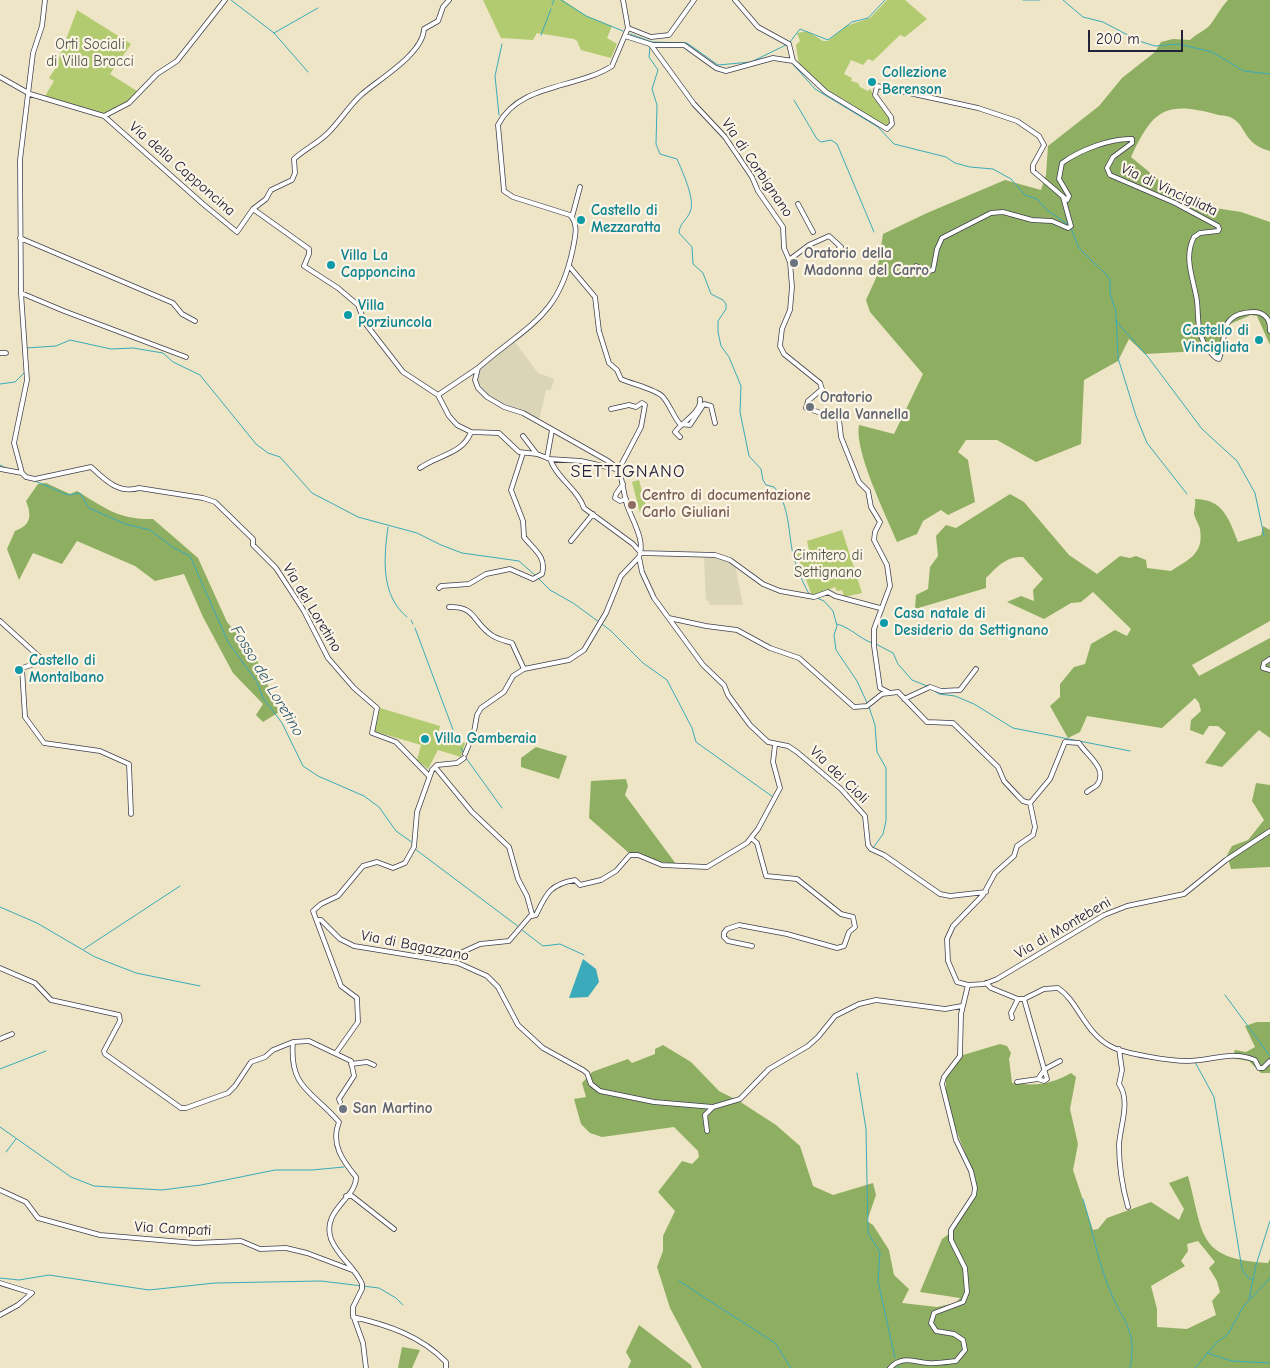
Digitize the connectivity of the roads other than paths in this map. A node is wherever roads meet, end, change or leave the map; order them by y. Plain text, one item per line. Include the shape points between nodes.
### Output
1 (45, 0) edge
2 (225, 0) edge
3 (449, 0) edge
4 (623, 0) edge
5 (694, 0) edge
6 (735, 0) edge
7 (627, 32) junction
8 (651, 45) junction
9 (793, 61) junction
10 (0, 77) edge
11 (30, 94) junction
12 (104, 116) junction
13 (580, 187) dead end
14 (1063, 196) junction
15 (798, 204) dead end
16 (253, 209) junction
17 (572, 217) junction
18 (20, 238) junction
19 (817, 241) junction
20 (835, 252) dead end
21 (789, 260) junction
22 (569, 266) junction
23 (908, 275) dead end
24 (21, 293) junction
25 (195, 321) dead end
26 (1270, 332) edge
27 (0, 353) edge
28 (6, 353) dead end
29 (186, 357) dead end
30 (478, 368) junction
31 (438, 394) junction
32 (700, 399) dead end
33 (636, 407) junction
34 (611, 409) dead end
35 (643, 417) junction
36 (714, 422) dead end
37 (680, 424) junction
38 (552, 430) junction
39 (471, 432) junction
40 (523, 436) dead end
41 (680, 438) dead end
42 (523, 453) junction
43 (536, 454) junction
44 (548, 459) junction
45 (420, 468) dead end
46 (0, 469) edge
47 (618, 469) junction
48 (22, 473) junction
49 (623, 484) junction
50 (626, 500) junction
51 (593, 514) junction
52 (571, 541) dead end
53 (640, 555) junction
54 (439, 588) dead end
55 (449, 607) dead end
56 (880, 608) junction
57 (669, 618) junction
58 (0, 621) edge
59 (1270, 659) edge
60 (524, 669) junction
61 (976, 669) dead end
62 (1270, 670) edge
63 (888, 692) junction
64 (904, 699) junction
65 (775, 745) junction
66 (435, 767) junction
67 (429, 776) junction
68 (1087, 792) dead end
69 (1030, 803) junction
70 (131, 814) dead end
71 (1270, 831) edge
72 (750, 838) junction
73 (986, 892) junction
74 (532, 916) junction
75 (317, 920) junction
76 (752, 946) dead end
77 (443, 961) junction
78 (0, 968) edge
79 (986, 983) junction
80 (968, 985) junction
81 (1018, 999) junction
82 (1024, 999) junction
83 (962, 1006) junction
84 (1012, 1018) dead end
85 (12, 1034) dead end
86 (0, 1039) edge
87 (292, 1042) junction
88 (1119, 1049) junction
89 (336, 1053) junction
90 (1060, 1061) dead end
91 (1270, 1061) edge
92 (351, 1064) junction
93 (374, 1065) dead end
94 (1044, 1069) junction
95 (1038, 1079) junction
96 (1017, 1082) dead end
97 (339, 1100) dead end
98 (713, 1107) junction
99 (336, 1126) dead end
100 (707, 1131) dead end
101 (336, 1132) junction
102 (0, 1190) edge
103 (351, 1190) junction
104 (346, 1196) junction
105 (352, 1196) junction
106 (1128, 1207) dead end
107 (394, 1229) dead end
108 (352, 1270) junction
109 (0, 1283) edge
110 (0, 1315) edge
111 (353, 1318) junction
112 (366, 1368) edge
113 (446, 1368) edge
114 (890, 1368) edge

1 - 11 street via 42,26 33,53
2 - 12 street via 176,61 157,74 129,103
3 - 16 street via 438,21 424,29 424,36 404,61 360,96 324,137 294,158 292,180 270,190 266,199
4 - 7 street
5 - 7 street via 669,35 651,37
6 - 9 street via 758,27 790,45
7 - 8 street
7 - 17 street via 612,66 584,80 538,92 510,110 498,125 504,191
8 - 9 street via 684,45 716,68 726,71 773,58
8 - 21 street, Via di Corbignano via 694,104 725,136 752,177 783,227 784,248
9 - 14 street via 826,92 885,129 892,124 891,117 875,94 877,86 978,108 1027,126 1040,136 1044,145 1033,171
10 - 11 street
11 - 12 street
11 - 18 street via 20,160
12 - 16 street, Via della Capponcina via 234,230 239,231
13 - 17 street
14 - 23 street via 1069,227 1052,221 991,212 942,238 933,270 916,266
14 - 26 street, Via di Vincigliata via 1067,200 1070,198 1059,179 1062,163 1103,144 1132,139 1134,142 1112,157 1107,168 1110,176 1174,202 1218,226 1219,229 1194,237 1190,250 1202,341 1219,359 1229,319 1250,312 1265,316 1270,322
15 - 19 street, Via di Corbignano
16 - 31 street, Via della Capponcina via 309,249 304,266 358,305 366,323 404,372
17 - 22 street via 576,230
18 - 24 street
18 - 25 street via 173,303 182,314
19 - 20 street via 831,237 841,247
19 - 21 street
21 - 56 street, Via di Corbignano via 790,310 782,329 780,346 784,354 820,383 822,389 808,401 806,408 839,419 841,437 859,482 870,495 871,507 880,524 874,540 887,565 890,586
22 - 30 street via 559,294 547,311
22 - 37 street via 595,297 599,331 609,363 621,379 663,397
24 - 29 street
24 - 48 street via 27,380 14,443
27 - 28 street
30 - 31 street
30 - 38 street via 475,380 487,397
31 - 39 street, Via della Capponcina via 452,420
32 - 37 street via 698,410
33 - 34 street via 629,405
33 - 35 street
33 - 35 street via 642,403 645,405
35 - 47 street
36 - 37 street via 708,403 690,425
37 - 41 street via 675,432
38 - 44 street
38 - 47 street via 601,456
39 - 42 street via 496,433
39 - 45 street via 460,449 436,457
40 - 43 street
42 - 43 street
42 - 54 street via 511,490 523,520 522,532 543,560 543,570 538,577 529,577 510,568 486,574 469,584
43 - 44 street
44 - 47 street
44 - 51 street via 579,496 584,508
46 - 48 street, Via del Loretino
47 - 49 street
48 - 67 street, Via del Loretino via 35,479 91,467 110,484 130,491 139,488 215,502 253,539 253,544 276,568 304,611 328,658 377,708 372,733 396,742
49 - 50 street
49 - 50 street via 616,498
50 - 53 street, Via dei Cioli via 638,531
51 - 52 street
51 - 53 street via 633,544
53 - 56 street via 715,555 730,560 763,584 780,591 814,597 828,592
53 - 57 street, Via dei Cioli via 642,572 651,593
53 - 60 street via 621,576 606,613 584,650 569,660
55 - 60 street via 468,609 493,636 512,644
56 - 63 street via 874,629 874,646 880,688
57 - 63 street via 737,630 770,648 800,658 854,707 867,706
57 - 65 street, Via dei Cioli via 703,665 724,685 750,725
58 - 70 street via 44,661 22,668 28,723 44,743 100,752 129,764
59 - 62 street via 1263,668
60 - 66 street via 512,677 504,692 481,708 465,756 457,763 443,763
61 - 64 street via 960,690 941,691 930,686
63 - 64 street via 898,692
64 - 69 street via 927,722 953,723 998,767 1004,781 1018,796
65 - 72 street via 773,762 780,788
65 - 73 street, Via dei Cioli via 788,746 797,752 854,802 865,816 868,845 875,852 940,894
66 - 67 street
66 - 74 street via 472,812 510,846
67 - 75 street via 417,812 414,847 408,860 392,868 377,862 363,866 338,896 314,910
68 - 69 street via 1100,778 1097,766 1079,743 1066,742 1050,779
69 - 73 street via 1034,835 1017,846 1014,856 995,873
71 - 79 street, Via di Montebeni via 1226,860 1184,894 1127,906 1104,915
72 - 74 street via 707,867 662,865 630,855 616,872 601,880 580,885 574,880 558,883 543,899 536,915
72 - 76 street via 757,844 766,876 797,879 856,922 844,946 837,948 740,925 724,933 728,940
73 - 80 street via 953,926 947,939 951,971 957,982
74 - 77 street via 509,941 480,944
75 - 77 street, Via di Bagazzano via 354,946
75 - 89 street via 341,986 357,998 358,1022
77 - 98 street, Via di Bagazzano via 465,965 493,981 518,1025 543,1048 587,1074 591,1084 600,1091 654,1102
78 - 87 street via 35,982 51,1000 119,1015 120,1021 105,1054 181,1108 228,1093 251,1062
79 - 80 street, Via di Montebeni
79 - 81 street via 990,988
80 - 83 street
81 - 82 street
81 - 84 street
82 - 88 street via 1044,989 1058,988 1065,993 1086,1026
82 - 94 street
83 - 98 street, Via di Bagazzano via 945,1009 876,1000 859,1004 835,1016 808,1046 769,1069 740,1099
83 - 114 street via 960,1056 944,1077 942,1088 956,1140 975,1188 974,1195 951,1230 951,1240 965,1268 967,1292 963,1302 934,1313 931,1323 936,1331 954,1334 963,1340 966,1350 956,1360 925,1363 906,1359
85 - 86 street
87 - 89 street via 309,1041
87 - 101 street via 294,1071 304,1090 340,1122
88 - 91 street via 1188,1061 1234,1055 1255,1060 1259,1068
88 - 106 street via 1122,1070 1119,1084 1124,1106 1120,1166
89 - 92 street
90 - 94 street
92 - 93 street via 367,1062
92 - 97 street via 354,1076
94 - 95 street
94 - 95 street via 1047,1079
95 - 96 street
98 - 100 street via 705,1115
99 - 101 street
101 - 103 street via 339,1156 356,1177
102 - 108 street, Via Campati via 26,1202 38,1218 100,1236 195,1243 241,1241 260,1249 286,1248 307,1253
103 - 104 street
103 - 105 street
104 - 105 street
104 - 108 street via 332,1217 330,1237
105 - 107 street
108 - 111 street via 362,1284 353,1307
109 - 110 street via 32,1294
111 - 112 street via 363,1343
111 - 113 street via 408,1333 441,1357

